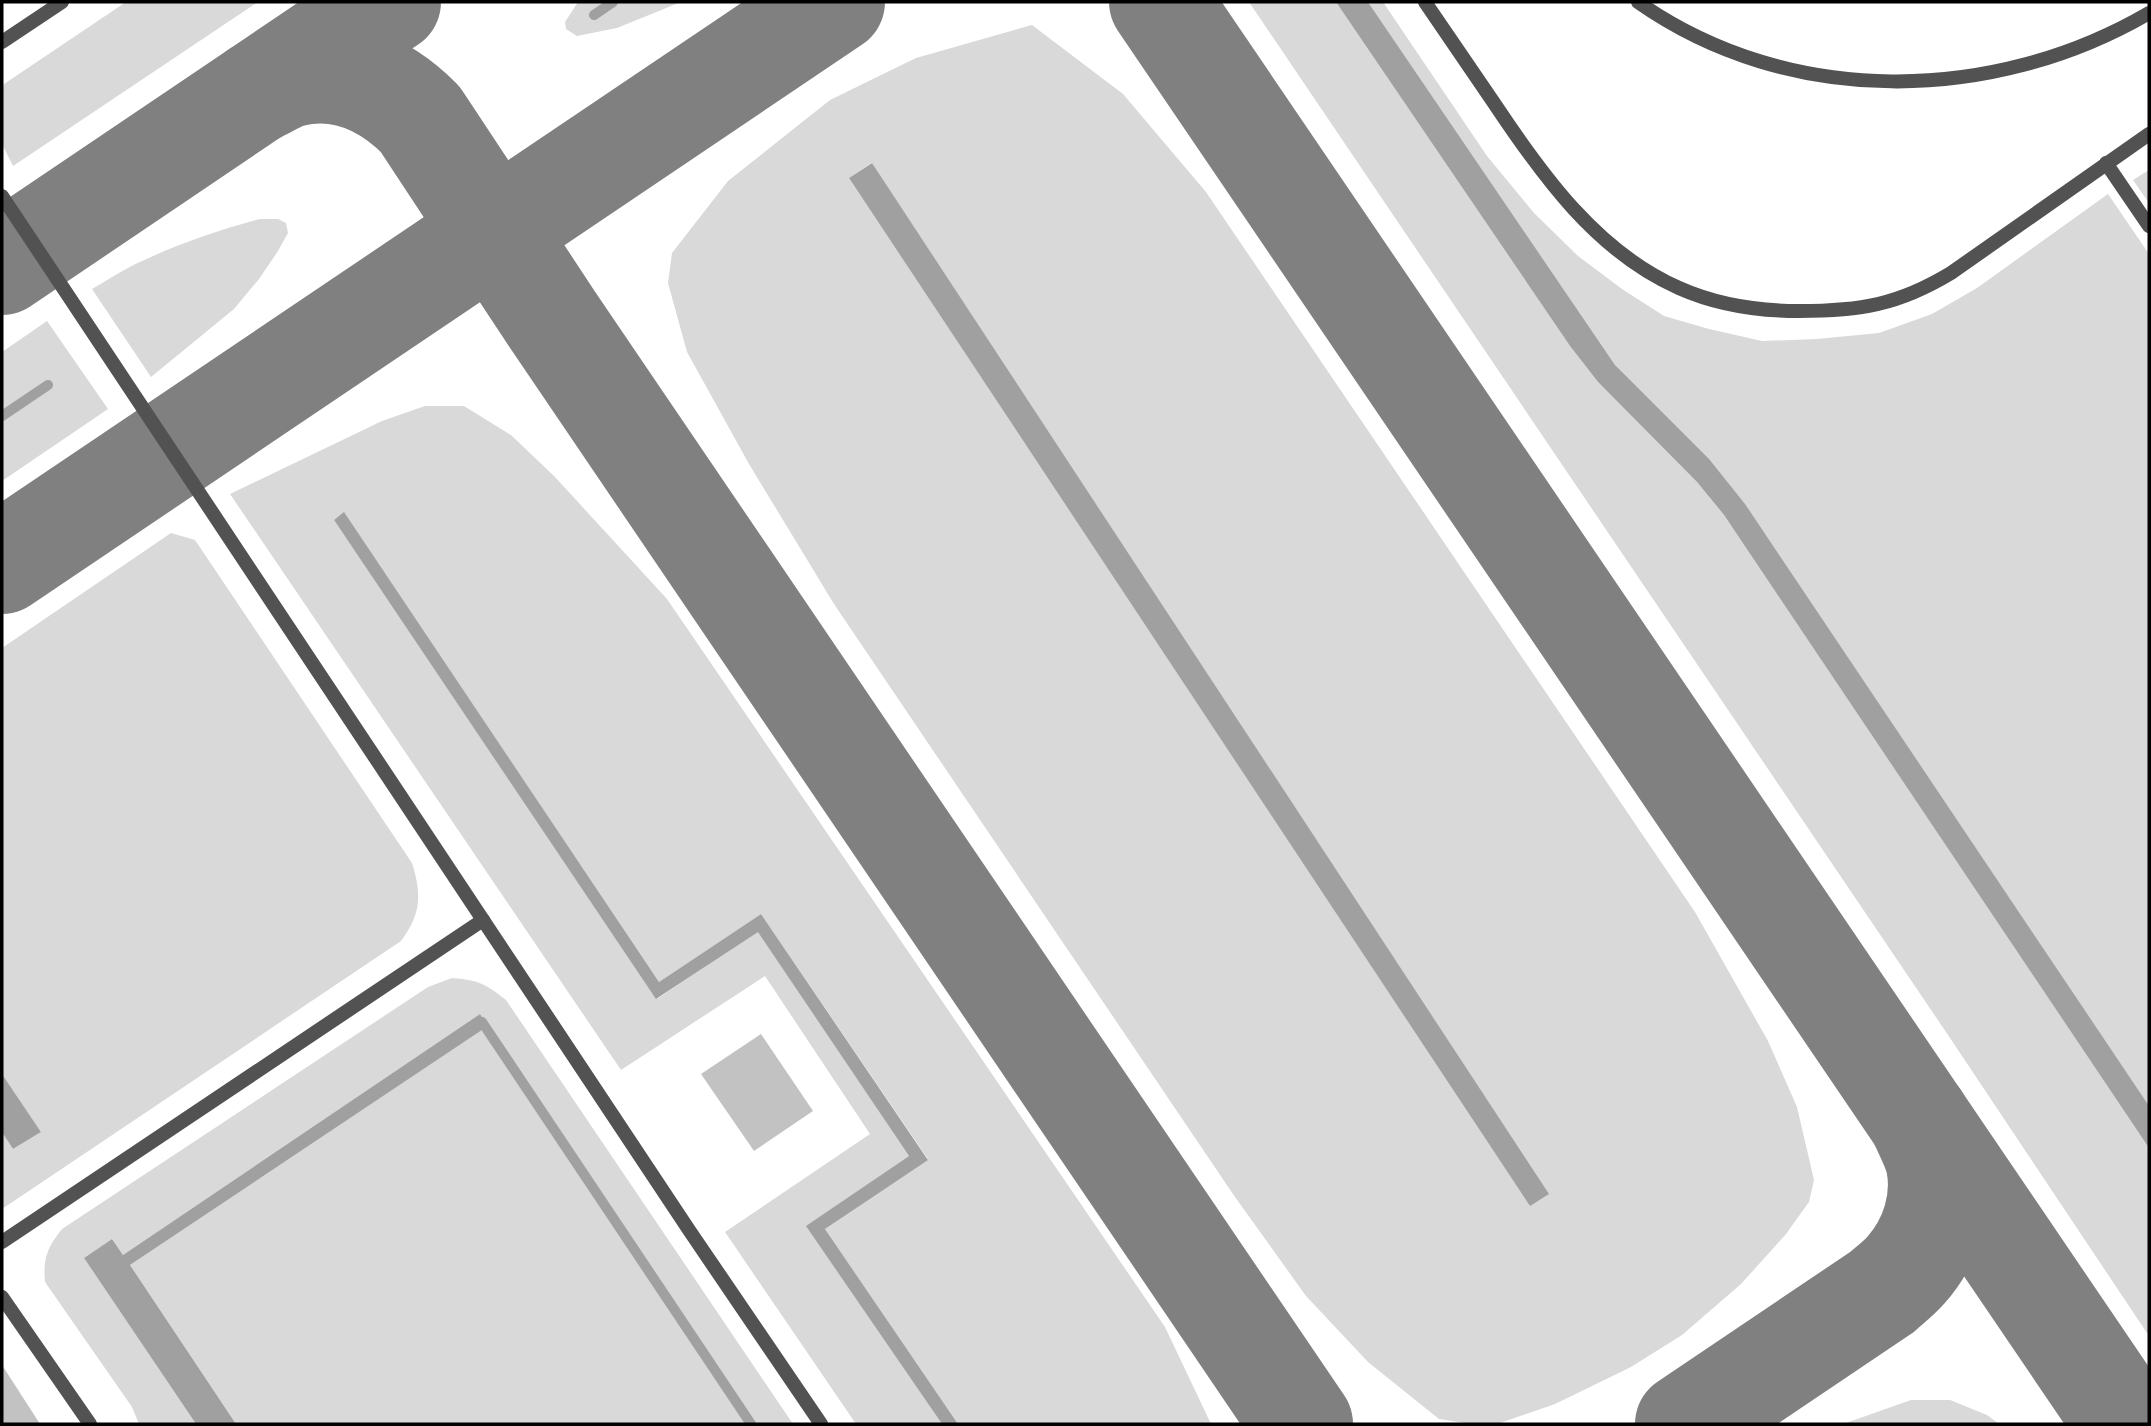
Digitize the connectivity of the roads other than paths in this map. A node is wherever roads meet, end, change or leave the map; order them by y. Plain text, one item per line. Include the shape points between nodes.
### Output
1 (62, 2) edge
2 (1425, 2) edge
3 (1638, 2) edge
4 (2149, 13) edge
5 (2, 42) edge
6 (2149, 134) edge
7 (2106, 163) junction
8 (2, 196) edge
9 (2149, 226) edge
10 (483, 920) junction
11 (2, 1242) edge
12 (2, 1297) edge
13 (90, 1424) edge
14 (821, 1424) edge

1 - 5 lane
2 - 7 lane via 1563,199 1643,268 1711,299 1788,311 1852,308 1896,300 1951,272
3 - 4 lane via 1714,45 1756,61 1867,81 1920,82 2022,67 2116,33
6 - 7 lane
7 - 9 lane
8 - 10 lane
10 - 11 lane
10 - 14 lane
12 - 13 lane

